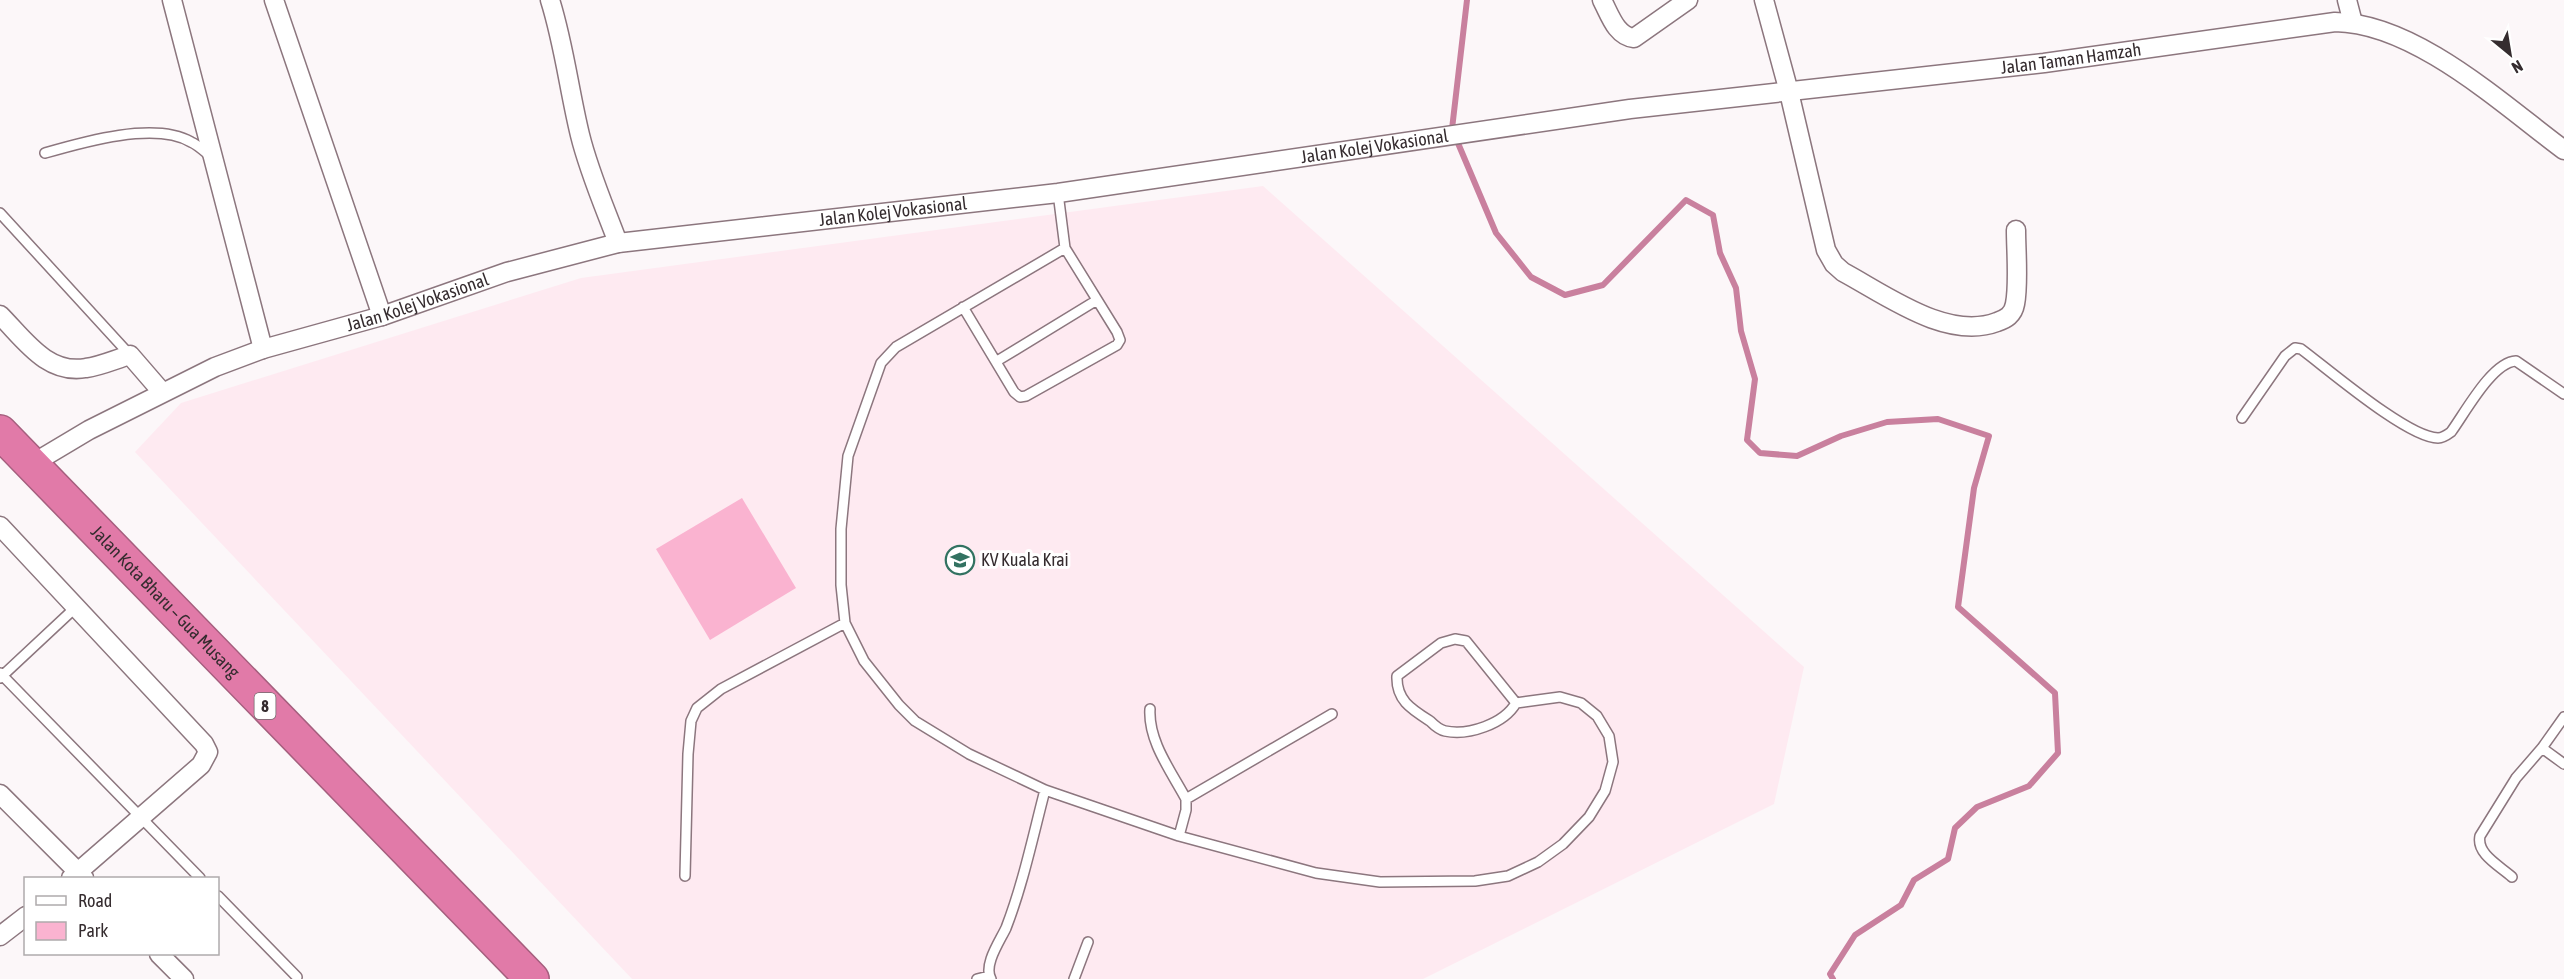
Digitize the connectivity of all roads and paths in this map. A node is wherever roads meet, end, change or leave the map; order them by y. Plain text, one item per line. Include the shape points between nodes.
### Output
1 (172, 0) edge
2 (274, 0) edge
3 (550, 0) edge
4 (1602, 0) edge
5 (1688, 0) edge
6 (1764, 0) edge
7 (2347, 0) edge
8 (2353, 22) junction
9 (1790, 92) junction
10 (2564, 150) edge
11 (45, 153) dead end
12 (214, 159) junction
13 (1058, 193) junction
14 (0, 213) edge
15 (2016, 230) dead end
16 (618, 243) junction
17 (1065, 248) junction
18 (1097, 300) junction
19 (963, 307) junction
20 (0, 315) edge
21 (382, 316) junction
22 (263, 349) junction
23 (130, 355) junction
24 (997, 361) junction
25 (162, 392) junction
26 (2564, 394) edge
27 (2242, 418) dead end
28 (1, 436) edge
29 (32, 464) junction
30 (0, 526) edge
31 (76, 607) junction
32 (845, 623) junction
33 (1, 675) edge
34 (1516, 703) junction
35 (1150, 709) dead end
36 (1332, 714) dead end
37 (2564, 717) edge
38 (2542, 748) junction
39 (2564, 764) edge
40 (1045, 790) junction
41 (0, 794) edge
42 (1186, 799) junction
43 (141, 818) junction
44 (1179, 836) junction
45 (78, 876) edge
46 (686, 876) dead end
47 (198, 877) edge
48 (2512, 877) dead end
49 (219, 897) edge
50 (24, 918) edge
51 (0, 936) edge
52 (1088, 942) dead end
53 (160, 955) edge
54 (297, 977) dead end
55 (990, 977) edge
56 (184, 979) edge
57 (532, 979) edge
58 (977, 979) edge
59 (1074, 979) edge

1 - 12 street
2 - 21 street
3 - 16 street via 561,35 580,137
4 - 5 street via 1615,26 1634,38
6 - 9 street
7 - 8 street
8 - 9 street, Jalan Taman Hamzah
8 - 10 street via 2394,35 2426,51
9 - 13 street, Jalan Kolej Vokasional via 1616,111
9 - 15 street via 1827,250 1843,272 1933,321 1965,328 1993,324 2008,317 2015,305
11 - 12 lane via 89,140 165,134 190,141
12 - 22 street
13 - 16 street, Jalan Kolej Vokasional
13 - 17 lane
14 - 23 lane
16 - 21 street, Jalan Kolej Vokasional via 507,272
17 - 18 lane
17 - 19 lane
18 - 24 lane
18 - 24 lane via 1117,332 1117,345 1020,397
19 - 24 lane
19 - 32 lane via 896,347 881,363 872,384 848,456 841,529
20 - 23 street via 47,363 66,369 85,369
21 - 22 street, Jalan Kolej Vokasional
22 - 25 street, Jalan Kolej Vokasional
23 - 25 street
25 - 29 street, Jalan Kolej Vokasional
26 - 27 lane via 2516,361 2508,361 2493,372 2451,432 2436,438 2406,427 2295,348 2285,356
28 - 29 highway, Jalan Kota Bharu – Gua Musang / 8
29 - 57 highway, Jalan Kota Bharu – Gua Musang / 8
30 - 31 street
31 - 33 lane
31 - 43 street via 208,752 201,765
32 - 40 lane via 864,661 915,721 969,754
32 - 46 lane via 721,689 697,708 691,721 688,754
33 - 43 lane
34 - 34 lane via 1466,641 1441,643 1397,676 1396,688 1405,705 1444,731 1469,731 1497,721
34 - 44 lane via 1560,697 1581,703 1597,716 1609,736 1613,762 1605,791 1589,817 1563,844 1508,876 1475,881 1380,882 1316,873
35 - 42 lane via 1149,724 1154,738
36 - 42 lane
37 - 38 lane
38 - 39 lane
38 - 48 lane via 2516,778 2480,836 2481,850
40 - 44 lane
40 - 55 lane via 1016,900 990,964
41 - 45 street
42 - 44 lane
43 - 45 street
43 - 47 lane
49 - 54 lane
50 - 51 street
52 - 59 lane
53 - 56 street
55 - 58 lane

